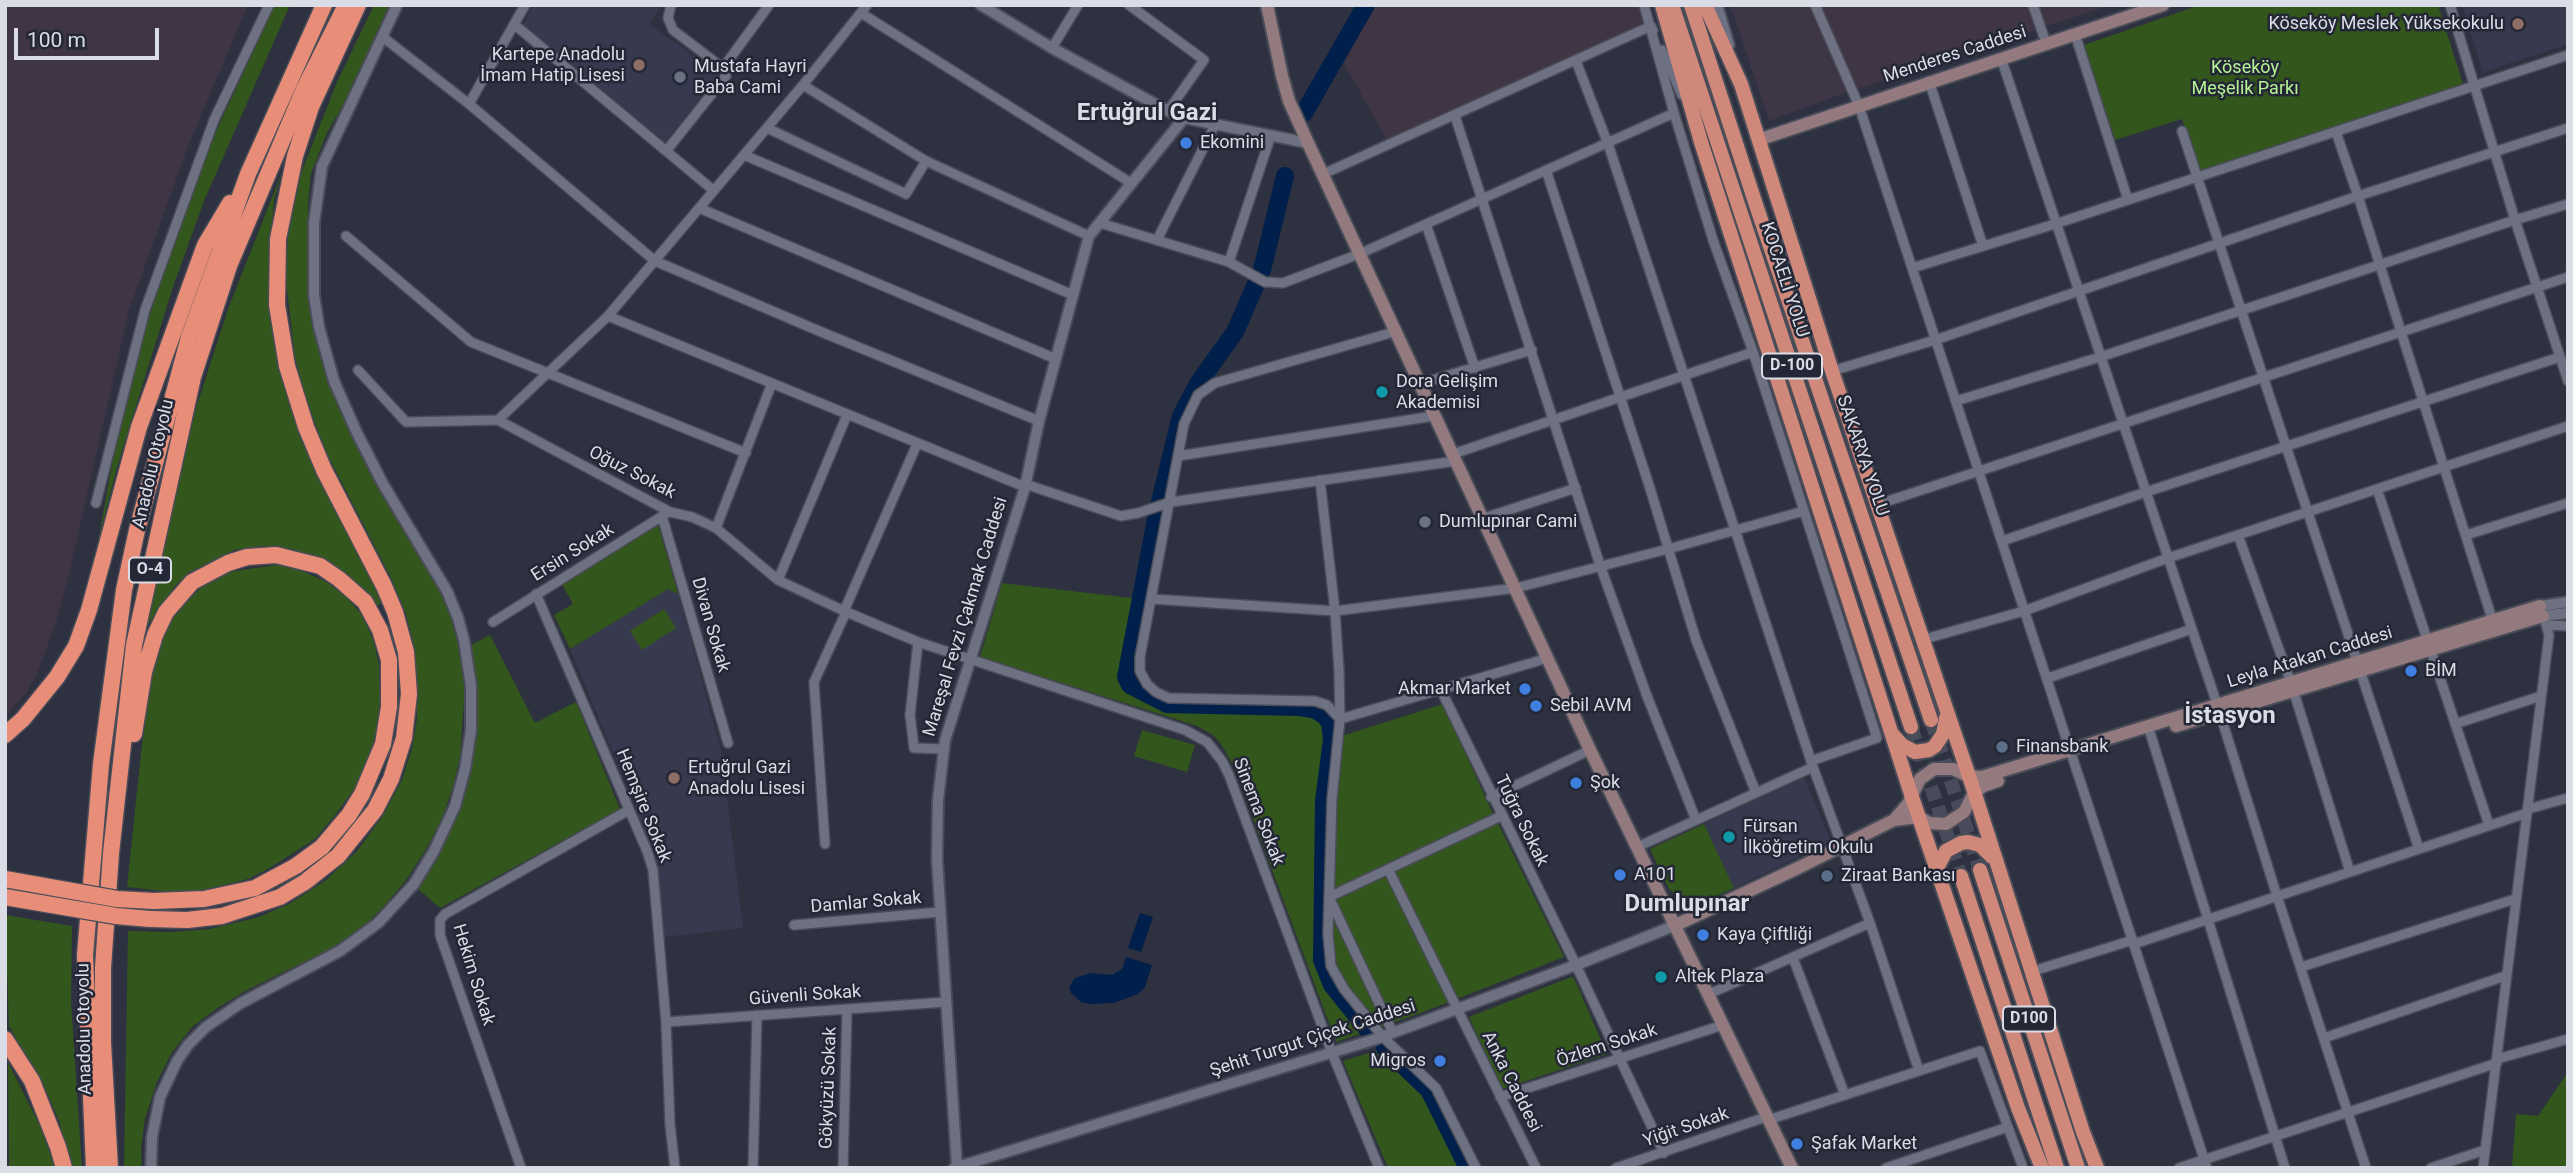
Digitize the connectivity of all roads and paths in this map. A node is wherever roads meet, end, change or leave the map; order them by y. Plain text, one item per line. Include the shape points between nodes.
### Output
1 (269, 5) edge
2 (324, 5) edge
3 (346, 5) edge
4 (358, 5) edge
5 (397, 5) edge
6 (525, 5) edge
7 (671, 5) edge
8 (769, 5) edge
9 (981, 5) edge
10 (1078, 5) edge
11 (1129, 5) edge
12 (1267, 5) edge
13 (1644, 5) edge
14 (1662, 5) edge
15 (1672, 5) edge
16 (1690, 5) edge
17 (1705, 5) edge
18 (1717, 5) edge
19 (1815, 5) edge
20 (2033, 5) edge
21 (2163, 5) edge
22 (2450, 5) edge
23 (864, 9) edge
24 (515, 25) junction
25 (1651, 26) junction
26 (2075, 34) junction
27 (384, 38) junction
28 (2046, 43) junction
29 (1052, 48) junction
30 (2568, 55) edge
31 (2001, 58) junction
32 (1576, 61) junction
33 (723, 68) junction
34 (1929, 81) junction
35 (1741, 84) junction
36 (803, 85) junction
37 (2476, 86) junction
38 (469, 104) junction
39 (1859, 106) junction
40 (1168, 111) junction
41 (1674, 113) junction
42 (1455, 116) junction
43 (1184, 118) junction
44 (1216, 123) junction
45 (767, 128) junction
46 (2568, 128) edge
47 (1697, 129) junction
48 (2182, 131) dead end
49 (2336, 132) junction
50 (1271, 135) junction
51 (1758, 140) junction
52 (1308, 143) junction
53 (1608, 144) junction
54 (667, 150) junction
55 (2494, 151) junction
56 (744, 155) junction
57 (926, 162) junction
58 (1546, 170) junction
59 (248, 174) junction
60 (1323, 174) junction
61 (2197, 177) junction
62 (1131, 183) junction
63 (713, 190) junction
64 (2358, 196) junction
65 (1483, 198) junction
66 (2127, 200) junction
67 (2568, 204) edge
68 (698, 208) junction
69 (2515, 220) junction
70 (1100, 223) junction
71 (1426, 224) junction
72 (2055, 224) junction
73 (346, 236) dead end
74 (1089, 236) junction
75 (1157, 240) junction
76 (2220, 244) junction
77 (1983, 246) junction
78 (1359, 254) junction
79 (655, 261) junction
80 (1228, 262) junction
81 (2380, 264) junction
82 (1912, 268) junction
83 (2568, 277) edge
84 (2537, 286) junction
85 (2078, 290) junction
86 (1073, 295) junction
87 (2240, 310) junction
88 (608, 316) junction
89 (1394, 332) junction
90 (2402, 332) junction
91 (1936, 340) junction
92 (1532, 350) junction
93 (1753, 352) junction
94 (2100, 357) junction
95 (2560, 357) junction
96 (1056, 359) junction
97 (1475, 368) junction
98 (358, 370) dead end
99 (1832, 371) junction
100 (549, 373) junction
101 (1684, 376) junction
102 (2263, 377) junction
103 (2568, 381) edge
104 (772, 383) junction
105 (1419, 384) junction
106 (1619, 398) junction
107 (1956, 401) junction
108 (2423, 401) junction
109 (847, 415) junction
110 (1434, 416) junction
111 (1554, 419) junction
112 (498, 420) junction
113 (1039, 421) junction
114 (2123, 423) junction
115 (2568, 426) edge
116 (917, 444) junction
117 (2285, 446) junction
118 (746, 453) junction
119 (1178, 456) junction
120 (1455, 458) junction
121 (2445, 467) junction
122 (1979, 471) junction
123 (1320, 480) junction
124 (1025, 486) junction
125 (1577, 488) junction
126 (2377, 489) junction
127 (2146, 492) junction
128 (1171, 502) junction
129 (96, 503) dead end
130 (2568, 503) edge
131 (1876, 505) junction
132 (1804, 511) junction
133 (2307, 513) junction
134 (666, 514) junction
135 (1484, 518) junction
136 (716, 528) junction
137 (1735, 531) junction
138 (2466, 535) junction
139 (2238, 536) junction
140 (2003, 541) junction
141 (1668, 550) junction
142 (2168, 558) junction
143 (1600, 565) junction
144 (778, 580) junction
145 (1516, 588) junction
146 (536, 594) junction
147 (1152, 599) junction
148 (2568, 602) edge
149 (845, 611) junction
150 (1335, 611) junction
151 (2024, 611) junction
152 (2568, 613) edge
153 (2543, 616) junction
154 (493, 622) dead end
155 (2494, 626) junction
156 (2568, 626) edge
157 (2192, 629) junction
158 (1921, 640) junction
159 (918, 642) junction
160 (2430, 646) junction
161 (1548, 658) junction
162 (971, 660) junction
163 (2360, 667) junction
164 (2048, 678) junction
165 (2292, 687) junction
166 (1441, 690) junction
167 (2541, 696) junction
168 (1943, 703) junction
169 (2219, 709) junction
170 (1340, 719) junction
171 (1931, 720) tunnel mouth
172 (2455, 724) junction
173 (1911, 727) tunnel mouth
174 (2149, 730) junction
175 (1892, 734) junction
176 (5, 735) edge
177 (728, 743) dead end
178 (943, 749) junction
179 (1590, 750) junction
180 (2072, 754) junction
181 (1812, 764) junction
182 (1980, 782) junction
183 (1756, 793) junction
184 (1492, 797) junction
185 (1912, 797) junction
186 (2568, 798) edge
187 (629, 810) junction
188 (2528, 811) junction
189 (1501, 816) junction
190 (1919, 817) junction
191 (1696, 820) junction
192 (1894, 820) junction
193 (2489, 825) junction
194 (825, 844) dead end
195 (1843, 846) junction
196 (1637, 847) junction
197 (2419, 849) junction
198 (111, 853) junction
199 (1995, 862) junction
200 (1388, 869) junction
201 (1936, 870) junction
202 (1980, 870) tunnel mouth
203 (2350, 872) junction
204 (1961, 876) tunnel mouth
205 (5, 879) edge
206 (2277, 896) junction
207 (5, 897) edge
208 (1329, 897) junction
209 (2515, 899) junction
210 (940, 912) junction
211 (2207, 920) junction
212 (1870, 923) junction
213 (794, 925) dead end
214 (1676, 925) junction
215 (2134, 942) junction
216 (1793, 958) junction
217 (1576, 965) junction
218 (2301, 967) junction
219 (2031, 972) junction
220 (2505, 976) junction
221 (1709, 994) junction
222 (946, 1002) junction
223 (847, 1009) junction
224 (1457, 1010) junction
225 (757, 1015) junction
226 (666, 1022) junction
227 (1723, 1025) junction
228 (1388, 1035) junction
229 (2324, 1038) junction
230 (5, 1039) edge
231 (2568, 1039) edge
232 (1332, 1054) junction
233 (1619, 1058) junction
234 (2497, 1061) junction
235 (1919, 1071) junction
236 (1845, 1095) junction
237 (1500, 1097) junction
238 (2348, 1111) junction
239 (1767, 1119) junction
240 (2008, 1128) junction
241 (2274, 1135) junction
242 (2485, 1150) junction
243 (1664, 1153) junction
244 (2206, 1163) edge
245 (956, 1167) edge
246 (64, 1168) edge
247 (94, 1168) edge
248 (110, 1168) edge
249 (151, 1168) edge
250 (521, 1168) edge
251 (675, 1168) edge
252 (752, 1168) edge
253 (842, 1168) edge
254 (1380, 1168) edge
255 (1476, 1168) edge
256 (1536, 1168) edge
257 (1616, 1168) edge
258 (1791, 1168) edge
259 (1886, 1168) edge
260 (2022, 1168) edge
261 (2040, 1168) edge
262 (2057, 1168) edge
263 (2078, 1168) edge
264 (2095, 1168) edge
265 (2179, 1168) edge
266 (2285, 1168) edge
267 (2366, 1168) edge
268 (2431, 1168) edge
269 (2483, 1168) edge

1 - 129 street via 214,120 145,310
2 - 59 highway, Anadolu Otoyolu / O-4
3 - 198 highway, Anadolu Otoyolu / O-4 via 258,193 193,377 134,645
4 - 207 highway, bridge via 311,107 295,156 278,239 277,305 286,366 306,427 384,586 406,652 410,694 404,738 391,779 375,810 338,856 280,897 222,916 149,919
5 - 27 street
6 - 24 street
7 - 33 street via 668,18 673,30
8 - 33 street
9 - 29 street
10 - 29 street
11 - 40 street via 1204,60
12 - 52 main road via 1289,101
13 - 25 street
14 - 47 highway
15 - 173 highway, KOCAELİ YOLU / D-100
16 - 171 highway, SAKARYA YOLU / D-100
17 - 35 highway
18 - 35 street
19 - 39 street
20 - 28 street
21 - 26 main road, Menderes Caddesi
22 - 37 street
23 - 36 street
23 - 62 street
24 - 38 street
24 - 54 street
25 - 32 street
25 - 41 street
25 - 47 street
26 - 28 main road, Menderes Caddesi
26 - 66 street
27 - 38 street
27 - 249 street via 322,166 314,223 314,295 334,381 357,433 458,618 471,686 465,769 455,806 434,851 414,884 378,923 340,951 206,1027 177,1061 155,1116
28 - 31 main road, Menderes Caddesi
29 - 40 street
30 - 37 street
31 - 34 main road, Menderes Caddesi
31 - 72 street
32 - 42 street
32 - 53 street
33 - 54 street via 723,81
34 - 39 main road, Menderes Caddesi
34 - 77 street
35 - 51 highway
36 - 45 street
36 - 57 street
37 - 49 street
37 - 55 street
38 - 79 street
39 - 51 main road, Menderes Caddesi
39 - 82 street
40 - 43 street
41 - 53 street
41 - 93 street
42 - 60 street
42 - 65 street
43 - 44 street
43 - 62 street, Mareşal Fevzi Çakmak Caddesi
44 - 50 street
44 - 75 street
45 - 56 street
45 - 57 street via 906,194
46 - 55 street
47 - 175 highway
48 - 61 street
49 - 61 street
49 - 64 street
50 - 52 street
50 - 80 street
51 - 99 highway
52 - 60 main road
53 - 58 street
53 - 101 street
54 - 63 street
55 - 64 street
55 - 69 street
56 - 63 street
56 - 86 street
57 - 74 street
58 - 65 street
58 - 106 street
59 - 176 highway via 205,245 139,427 76,646 57,677
59 - 247 highway, Anadolu Otoyolu / O-4 via 189,337 122,603 101,764 85,955
60 - 78 main road
61 - 66 street
61 - 76 street
62 - 70 street, Mareşal Fevzi Çakmak Caddesi
63 - 68 street
64 - 76 street
64 - 81 street
65 - 71 street
65 - 92 street
66 - 72 street
67 - 69 street
68 - 79 street
68 - 96 street
69 - 81 street
69 - 84 street
70 - 74 street, Mareşal Fevzi Çakmak Caddesi
70 - 75 street
71 - 78 street
71 - 97 street
72 - 77 street
72 - 85 street
73 - 100 street via 471,342
74 - 86 street, Mareşal Fevzi Çakmak Caddesi
75 - 80 street
76 - 85 street
76 - 87 street
77 - 82 street
78 - 80 street via 1283,284 1265,282
78 - 89 main road
79 - 88 street
79 - 113 street
81 - 87 street
81 - 90 street
82 - 91 street
83 - 84 street
84 - 90 street
84 - 95 street
85 - 91 street
85 - 94 street
86 - 96 street, Mareşal Fevzi Çakmak Caddesi
87 - 94 street
87 - 102 street
88 - 100 street
88 - 104 street
89 - 105 main road
89 - 119 street via 1209,385 1191,406
90 - 102 street
90 - 108 street
91 - 99 street
91 - 107 street
92 - 97 street
92 - 111 street
93 - 101 street
93 - 132 street
94 - 107 street
94 - 114 street
95 - 103 street
95 - 108 street
96 - 113 street, Mareşal Fevzi Çakmak Caddesi
97 - 105 street
98 - 112 street, Oğuz Sokak via 406,422
99 - 131 highway
100 - 112 street
100 - 118 street
101 - 106 street
101 - 137 street
102 - 114 street
102 - 117 street
104 - 109 street
104 - 118 street
105 - 110 main road
106 - 111 street
106 - 141 street
107 - 122 street
108 - 117 street
108 - 121 street
109 - 116 street
109 - 144 street
110 - 119 street
110 - 120 main road
111 - 120 street
111 - 125 street
112 - 134 street, Oğuz Sokak
113 - 124 street, Mareşal Fevzi Çakmak Caddesi
114 - 122 street
114 - 127 street
115 - 121 street
116 - 124 street
116 - 149 street
117 - 127 street
117 - 133 street
118 - 136 street
119 - 128 street
120 - 123 street
120 - 135 main road
121 - 126 street
121 - 138 street
122 - 131 street
122 - 140 street
123 - 128 street
123 - 150 street
124 - 128 street via 1121,516
124 - 162 street, Mareşal Fevzi Çakmak Caddesi
125 - 135 street
125 - 143 street
126 - 133 street
126 - 160 street
127 - 140 street
127 - 142 street
128 - 147 street
130 - 138 street
131 - 158 highway
132 - 137 street
132 - 181 street via 1877,738
133 - 139 street
133 - 163 street
134 - 136 street, Oğuz Sokak via 692,517
134 - 146 street, Ersin Sokak
134 - 177 street, Divan Sokak
135 - 145 main road
136 - 144 street, Oğuz Sokak
137 - 141 street
137 - 181 street
138 - 155 street
139 - 142 street
139 - 165 street
140 - 151 street
141 - 143 street
141 - 183 street via 1703,660
142 - 151 street
142 - 157 street
143 - 145 street
143 - 191 street
144 - 149 street, Oğuz Sokak
145 - 150 street
145 - 161 main road
146 - 154 street, Ersin Sokak
146 - 187 street, Hemşire Sokak
147 - 150 street
147 - 170 street via 1140,671 1156,692 1169,698 1315,701 1328,705
148 - 153 street, Leyla Atakan Caddesi
149 - 159 street, Oğuz Sokak
149 - 194 street via 814,682
150 - 170 street
151 - 158 street
151 - 164 street
152 - 153 street, Leyla Atakan Caddesi
153 - 155 main road, Leyla Atakan Caddesi
153 - 156 street
153 - 167 street via 2549,635
155 - 160 main road, Leyla Atakan Caddesi
157 - 164 street
157 - 169 street
158 - 168 highway
159 - 162 street, Oğuz Sokak
159 - 178 street via 910,715 914,748
160 - 163 main road, Leyla Atakan Caddesi
160 - 172 street
161 - 166 street
161 - 179 main road
162 - 178 street, Mareşal Fevzi Çakmak Caddesi
162 - 232 street, Sinema Sokak via 1185,730 1214,749 1229,775
163 - 165 main road, Leyla Atakan Caddesi
163 - 197 street
164 - 180 street
165 - 169 main road, Leyla Atakan Caddesi
165 - 203 street
166 - 170 street
166 - 184 street, Tuğra Sokak
167 - 172 street
167 - 188 street
168 - 175 highway via 1946,726 1929,750 1915,752
168 - 182 highway via 1958,747
169 - 174 main road, Leyla Atakan Caddesi
169 - 206 street
170 - 208 street
172 - 193 street
174 - 180 main road, Leyla Atakan Caddesi
174 - 211 street
175 - 185 highway
178 - 210 street, Mareşal Fevzi Çakmak Caddesi via 937,833
179 - 184 street
179 - 196 main road
180 - 182 main road, Leyla Atakan Caddesi
180 - 215 street
181 - 183 street
181 - 195 street
182 - 185 main road via 1953,769 1934,769 1920,779
182 - 190 main road via 1964,812 1952,822 1936,825
182 - 199 highway via 1983,824
183 - 191 street
184 - 189 street, Tuğra Sokak
185 - 190 highway
185 - 192 main road
186 - 188 street
187 - 226 street, Hemşire Sokak via 653,870
187 - 250 street, Hekim Sokak via 440,920 440,935
188 - 193 street
188 - 209 street
189 - 200 street
189 - 217 street, Tuğra Sokak
190 - 192 main road
190 - 201 highway
191 - 196 street
192 - 195 main road
193 - 197 street
195 - 212 street
195 - 214 main road
196 - 214 main road
197 - 203 street
198 - 205 highway, bridge via 144,672 155,635 177,597 192,582 247,557 276,555 320,566 339,579 365,603 380,630 389,660 389,707 383,744 362,794 322,848 255,888 204,899 117,899
198 - 248 highway, Anadolu Otoyolu / O-4 via 103,968
199 - 201 highway via 1980,845 1961,843 1946,851
199 - 219 highway
200 - 208 street
200 - 224 street, Anka Caddesi
201 - 261 highway
202 - 263 highway, D100
203 - 206 street
204 - 262 highway, D100
206 - 211 street
206 - 218 street
208 - 228 street
208 - 228 street via 1331,966 1344,989
209 - 218 street
209 - 220 street
210 - 213 street, Damlar Sokak
210 - 222 street, Mareşal Fevzi Çakmak Caddesi
211 - 215 street
211 - 241 street
212 - 216 street
212 - 235 street
214 - 217 street, Şehit Turgut Çiçek Caddesi
214 - 221 main road
215 - 219 street
215 - 244 street
216 - 221 street
216 - 236 street
217 - 224 street, Şehit Turgut Çiçek Caddesi
217 - 233 street, Tuğra Sokak
218 - 229 street
219 - 264 highway
220 - 229 street
220 - 234 street
221 - 227 main road
222 - 223 street, Güvenli Sokak
222 - 245 street, Mareşal Fevzi Çakmak Caddesi
223 - 225 street, Güvenli Sokak
223 - 253 street, Gökyüzü Sokak
224 - 228 street, Şehit Turgut Çiçek Caddesi
224 - 237 street, Anka Caddesi
225 - 226 street, Güvenli Sokak
225 - 252 street
226 - 251 street, Hemşire Sokak
227 - 233 street, Özlem Sokak
227 - 239 main road
228 - 232 street, Şehit Turgut Çiçek Caddesi
228 - 255 street via 1436,1088
229 - 238 street
230 - 246 highway via 32,1081
231 - 234 street
232 - 245 street, Şehit Turgut Çiçek Caddesi
232 - 254 street, Sinema Sokak
233 - 237 street, Özlem Sokak
233 - 243 street, Tuğra Sokak
234 - 238 street
234 - 242 street
235 - 236 street, Yiğit Sokak
235 - 240 street, Yiğit Sokak via 1980,1051
236 - 239 street, Yiğit Sokak
237 - 256 street, Anka Caddesi
238 - 241 street
238 - 267 street
239 - 243 street, Yiğit Sokak
239 - 258 main road
240 - 259 street
240 - 260 street
241 - 244 street
241 - 266 street
242 - 268 street
242 - 269 street
243 - 257 street, Yiğit Sokak
244 - 265 street

